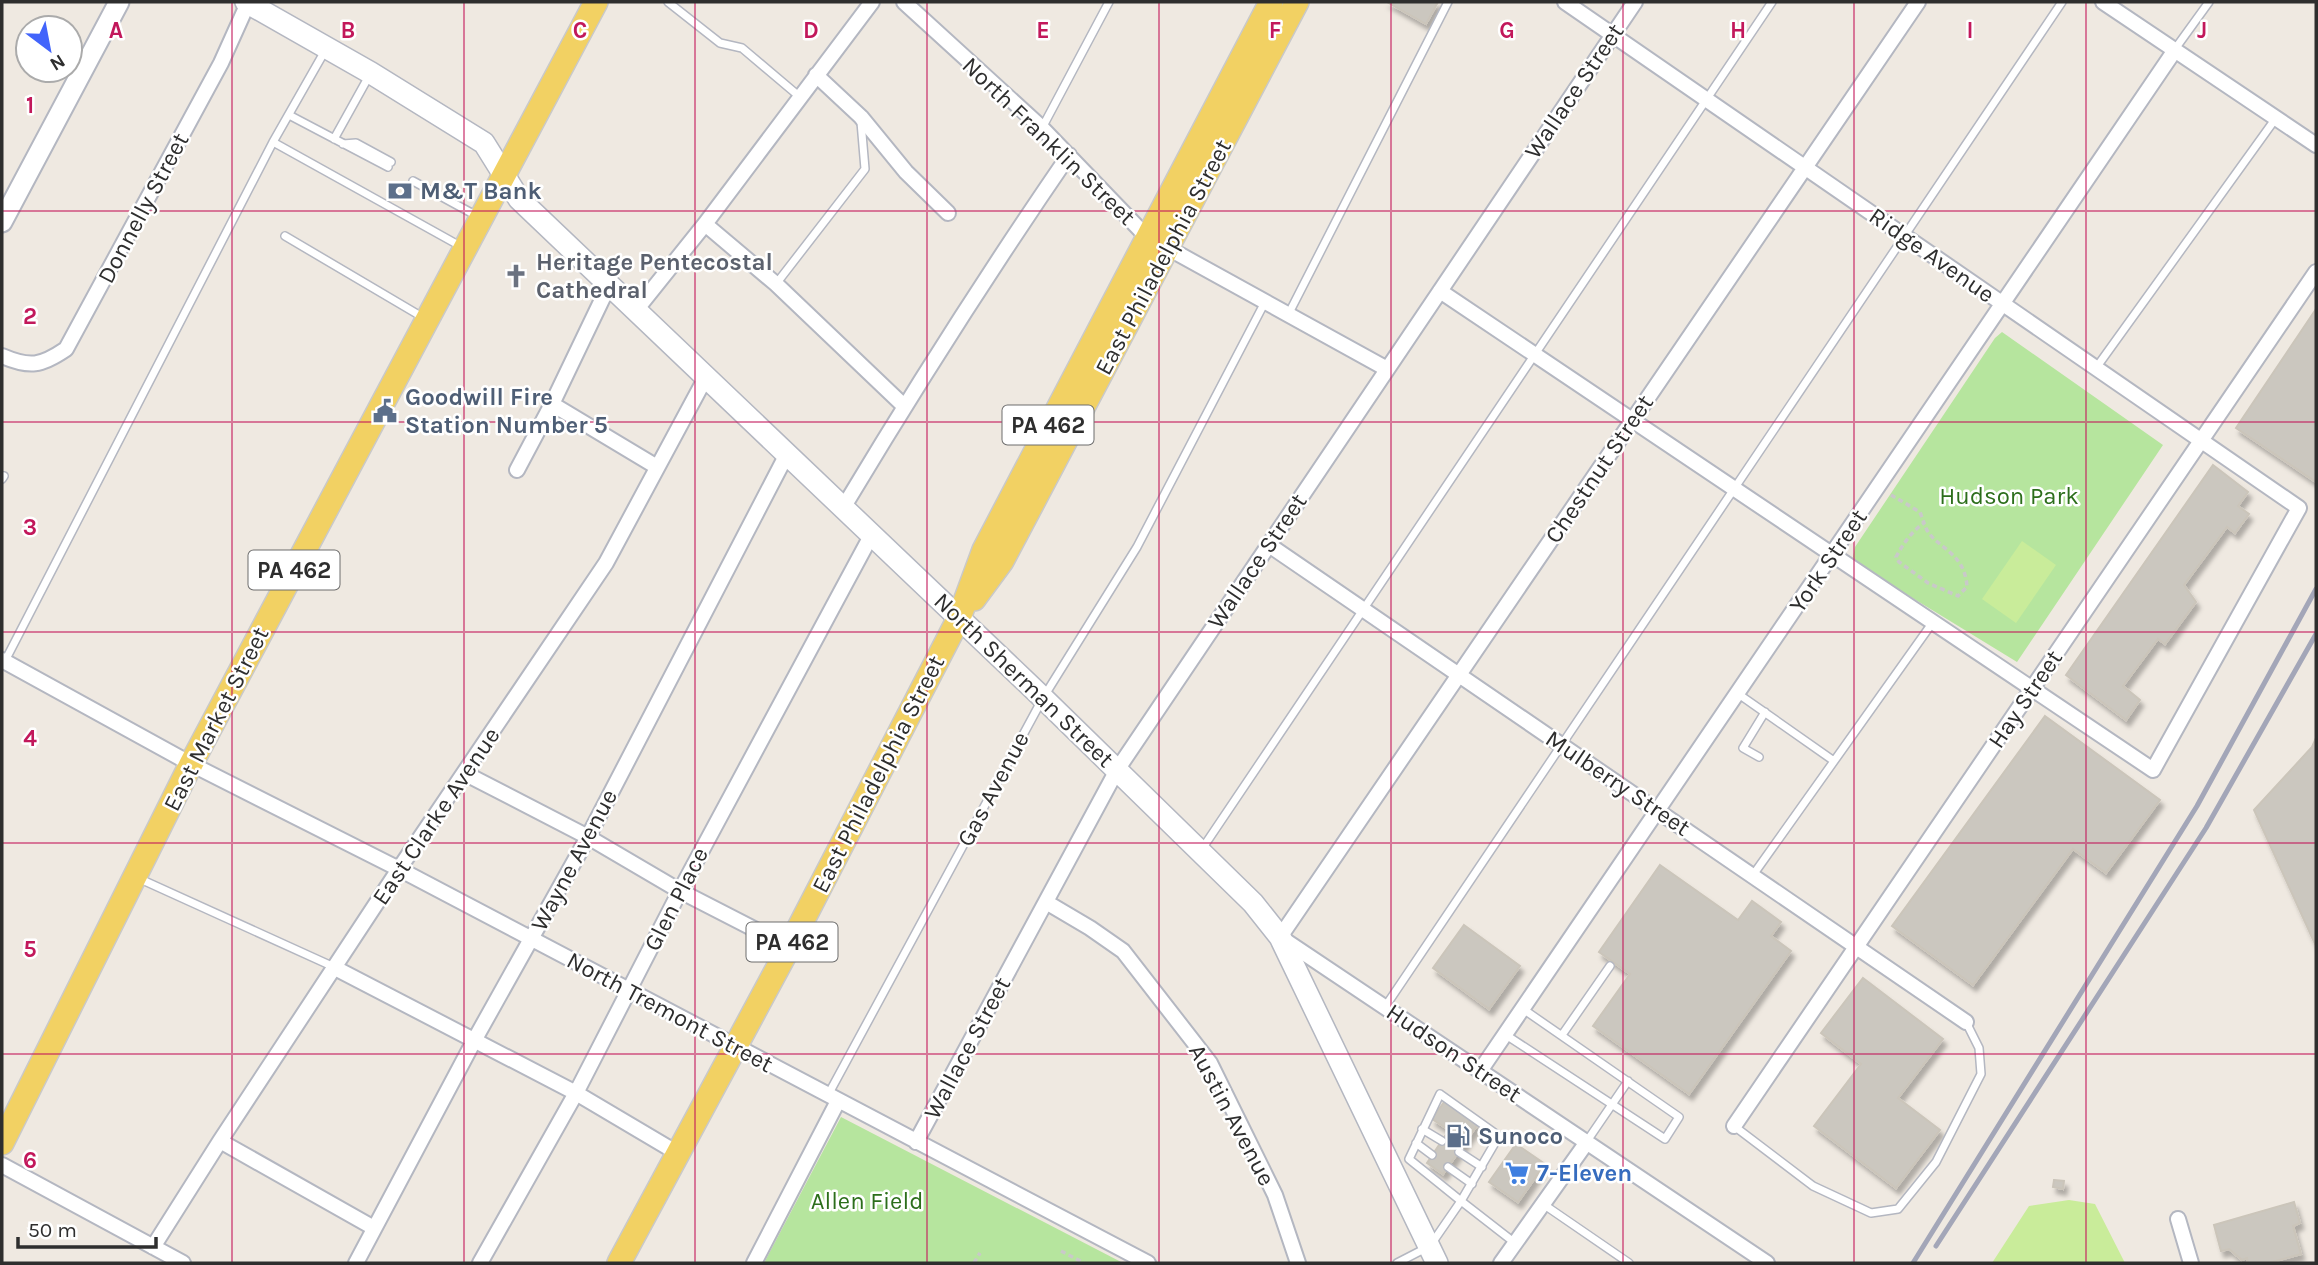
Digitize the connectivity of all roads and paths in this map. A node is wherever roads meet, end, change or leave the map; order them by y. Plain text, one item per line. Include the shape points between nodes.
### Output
1 (119, 2) edge
2 (247, 2) edge
3 (596, 2) edge
4 (668, 2) edge
5 (872, 2) edge
6 (904, 2) edge
7 (1109, 2) edge
8 (1271, 2) edge
9 (1297, 2) edge
10 (1448, 2) edge
11 (1565, 2) edge
12 (1635, 2) edge
13 (1772, 2) edge
14 (1918, 2) edge
15 (2062, 2) edge
16 (2103, 2) edge
17 (2209, 2) edge
18 (1613, 34) junction
19 (326, 48) junction
20 (2175, 50) junction
21 (371, 73) junction
22 (816, 75) junction
23 (800, 97) junction
24 (1707, 99) junction
25 (289, 115) junction
26 (861, 117) junction
27 (2276, 118) junction
28 (1042, 128) junction
29 (334, 139) junction
30 (273, 142) junction
31 (2316, 145) edge
32 (1069, 155) junction
33 (389, 165) dead end
34 (1806, 167) junction
35 (504, 175) junction
36 (414, 178) dead end
37 (948, 213) dead end
38 (481, 218) junction
39 (2, 222) edge
40 (705, 224) junction
41 (1905, 235) junction
42 (285, 236) dead end
43 (1146, 236) junction
44 (466, 248) junction
45 (1167, 249) junction
46 (2316, 272) edge
47 (776, 284) junction
48 (609, 285) junction
49 (1440, 291) junction
50 (1265, 302) junction
51 (2003, 303) junction
52 (636, 310) junction
53 (1288, 315) junction
54 (427, 320) junction
55 (1535, 355) junction
56 (2, 356) edge
57 (2096, 368) junction
58 (1387, 369) junction
59 (706, 377) junction
60 (552, 404) junction
61 (904, 406) junction
62 (1633, 421) junction
63 (2201, 440) junction
64 (787, 454) junction
65 (657, 467) junction
66 (517, 470) dead end
67 (1877, 488) junction
68 (1734, 489) junction
69 (844, 508) junction
70 (1924, 523) junction
71 (872, 534) junction
72 (1269, 545) junction
73 (1832, 554) junction
74 (1363, 609) junction
75 (959, 618) junction
76 (1933, 622) junction
77 (3, 663) edge
78 (1459, 675) junction
79 (2032, 689) junction
80 (1737, 693) junction
81 (1043, 698) junction
82 (1765, 712) junction
83 (1561, 745) junction
84 (1759, 757) dead end
85 (1834, 761) junction
86 (191, 764) junction
87 (1117, 770) junction
88 (464, 773) junction
89 (1657, 811) junction
90 (588, 837) junction
91 (1201, 851) junction
92 (399, 869) junction
93 (1753, 876) junction
94 (136, 877) junction
95 (680, 891) junction
96 (1046, 902) junction
97 (1280, 937) junction
98 (532, 940) junction
99 (789, 947) junction
100 (1856, 947) junction
101 (1610, 966) dead end
102 (335, 968) junction
103 (630, 990) junction
104 (1385, 1007) junction
105 (1523, 1009) junction
106 (1966, 1022) joint
107 (1506, 1035) junction
108 (1562, 1035) junction
109 (475, 1039) junction
110 (736, 1048) junction
111 (1480, 1071) junction
112 (1628, 1081) junction
113 (576, 1093) junction
114 (833, 1098) junction
115 (1612, 1104) junction
116 (1734, 1126) joint
117 (1422, 1129) junction
118 (220, 1141) junction
119 (1442, 1141) dead end
120 (916, 1142) junction
121 (1587, 1142) junction
122 (2, 1143) edge
123 (1416, 1143) junction
124 (1459, 1152) dead end
125 (679, 1154) junction
126 (1432, 1155) dead end
127 (1409, 1159) junction
128 (2, 1165) edge
129 (1448, 1167) dead end
130 (1482, 1167) junction
131 (1399, 1181) junction
132 (1472, 1184) junction
133 (1461, 1201) junction
134 (1543, 1204) junction
135 (2178, 1219) dead end
136 (374, 1228) junction
137 (1515, 1243) junction
138 (153, 1247) junction
139 (1061, 1251) dead end
140 (980, 1253) dead end
141 (1434, 1255) edge
142 (183, 1263) edge
143 (356, 1263) edge
144 (480, 1263) edge
145 (619, 1263) edge
146 (754, 1263) edge
147 (974, 1263) edge
148 (1084, 1263) edge
149 (1148, 1263) edge
150 (1298, 1263) edge
151 (1397, 1263) edge
152 (1501, 1263) edge
153 (1629, 1263) edge
154 (1767, 1263) edge
155 (2191, 1263) edge

1 - 39 street
2 - 19 main road, North Sherman Street
2 - 56 street, Donnelly Street via 221,63 65,349 32,365
3 - 35 main road, East Market Street / PA 462
4 - 23 lane via 720,43 742,48
5 - 22 street
6 - 28 street, North Franklin Street
7 - 28 lane
8 - 43 main road, East Philadelphia Street / PA 462
9 - 45 main road, East Philadelphia Street / PA 462
10 - 53 lane
11 - 18 street, Ridge Avenue
12 - 18 street, Wallace Street
13 - 24 lane
14 - 34 street, Chestnut Street
15 - 41 lane
16 - 20 street
17 - 20 lane
18 - 24 street, Ridge Avenue
18 - 49 street, Wallace Street
19 - 21 main road, North Sherman Street
19 - 25 lane
20 - 27 street
20 - 51 street, York Street
21 - 29 lane
21 - 35 main road, North Sherman Street via 484,142
22 - 23 street
22 - 26 street
23 - 40 street
24 - 34 street, Ridge Avenue
24 - 55 lane
25 - 29 lane
25 - 30 lane
26 - 37 street via 906,172
26 - 47 lane via 865,169
27 - 31 street
27 - 57 lane
28 - 32 street, North Franklin Street
29 - 33 lane
30 - 44 lane
30 - 77 lane
32 - 43 street, North Franklin Street
32 - 61 street
34 - 41 street, Ridge Avenue
34 - 62 street, Chestnut Street
35 - 38 main road, East Market Street / PA 462
35 - 48 main road, North Sherman Street via 519,199
36 - 38 lane via 420,177 424,187
38 - 44 main road, East Market Street / PA 462
40 - 47 street
40 - 52 street
41 - 51 street, Ridge Avenue
41 - 68 lane
42 - 54 lane
43 - 45 street, North Franklin Street
43 - 75 main road, East Philadelphia Street / PA 462 via 984,550
44 - 54 main road, East Market Street / PA 462
45 - 50 street, North Franklin Street
45 - 75 main road, East Philadelphia Street / PA 462 via 1002,561
46 - 63 street, Hay Street
47 - 61 street
48 - 52 main road, North Sherman Street
48 - 60 street
49 - 55 street
49 - 58 street, Wallace Street
50 - 53 street, North Franklin Street
50 - 81 lane, Gas Avenue via 1137,547
51 - 57 street, Ridge Avenue
51 - 67 street, York Street
52 - 59 main road, North Sherman Street
53 - 58 street, North Franklin Street
54 - 86 main road, East Market Street / PA 462
55 - 62 street
55 - 74 lane
57 - 63 street, Ridge Avenue
58 - 72 street, Wallace Street
59 - 64 main road, North Sherman Street
59 - 65 street, East Clarke Avenue
60 - 65 street
60 - 66 street
61 - 69 street
62 - 68 street
62 - 78 street, Chestnut Street
63 - 79 street, Hay Street
63 - 79 street, Ridge Avenue via 2299,508 2153,770
64 - 69 main road, North Sherman Street
64 - 90 street, Wayne Avenue
65 - 88 street, East Clarke Avenue via 606,564
67 - 70 path via 1920,512
67 - 73 street, York Street
68 - 73 street
68 - 83 lane
69 - 71 main road, North Sherman Street
70 - 70 path via 1896,557 1928,583 1958,596 1967,587 1964,571
71 - 75 main road, North Sherman Street
71 - 95 street, Glen Place
72 - 74 street, Mulberry Street
72 - 87 street, Wallace Street
73 - 76 street
73 - 80 street, York Street
74 - 78 street, Mulberry Street
74 - 91 lane
75 - 81 main road, North Sherman Street
75 - 99 main road, East Philadelphia Street / PA 462
76 - 79 street
76 - 85 lane
77 - 86 street, North Tremont Street
78 - 83 street, Mulberry Street
78 - 97 street, Chestnut Street
79 - 100 street, Hay Street
80 - 82 lane
80 - 89 street, York Street
81 - 87 main road, North Sherman Street
81 - 114 lane, Gas Avenue
82 - 84 lane via 1743,748
82 - 85 lane
83 - 89 street, Mulberry Street
83 - 104 lane
85 - 93 lane
86 - 92 street, North Tremont Street
86 - 94 main road, East Market Street / PA 462
87 - 91 main road, North Sherman Street
87 - 96 street, Wallace Street
88 - 90 street
88 - 92 street, East Clarke Avenue
89 - 93 street, Mulberry Street
89 - 105 street, York Street
90 - 95 street
90 - 98 street, Wayne Avenue
91 - 97 main road, North Sherman Street via 1254,903
92 - 98 street, North Tremont Street
92 - 102 street, East Clarke Avenue
93 - 100 street, Mulberry Street
94 - 102 lane
94 - 122 main road, East Market Street / PA 462
95 - 99 street
95 - 103 street, Glen Place
96 - 120 street, Wallace Street
96 - 150 street, Austin Avenue via 1123,951 1210,1063 1275,1195
97 - 104 street, Hudson Street
97 - 131 main road, North Sherman Street
98 - 103 street, North Tremont Street
98 - 109 street, Wayne Avenue
99 - 110 main road, East Philadelphia Street / PA 462
100 - 106 street, Mulberry Street
100 - 116 street, Hay Street
101 - 108 lane
102 - 109 street
102 - 118 street, East Clarke Avenue
103 - 110 street, North Tremont Street
103 - 113 street, Glen Place
104 - 111 street, Hudson Street
105 - 107 street, York Street
105 - 108 lane
106 - 116 lane via 1979,1048 1981,1074 1936,1162 1898,1209 1871,1213 1813,1186
107 - 111 street, York Street
107 - 115 lane
108 - 112 lane
109 - 113 street
109 - 136 street, Wayne Avenue
110 - 114 street, North Tremont Street
110 - 125 main road, East Philadelphia Street / PA 462
111 - 121 street, Hudson Street
112 - 115 lane
112 - 115 lane via 1679,1117 1665,1139
113 - 125 street
113 - 144 street, Glen Place
114 - 120 street, North Tremont Street
114 - 146 street, Gas Avenue
115 - 121 lane
117 - 119 lane
117 - 123 lane
117 - 130 lane via 1440,1094 1499,1136
118 - 136 street
118 - 138 street, East Clarke Avenue
120 - 149 street, North Tremont Street
121 - 134 street
121 - 154 street, Hudson Street
123 - 126 lane
123 - 127 lane
124 - 130 lane
125 - 145 main road, East Philadelphia Street / PA 462
127 - 131 lane
127 - 133 lane
128 - 138 street
129 - 132 lane
130 - 132 lane
131 - 141 main road, North Sherman Street
132 - 133 lane
133 - 137 lane
133 - 141 lane
134 - 137 street
134 - 153 lane
135 - 155 street
136 - 143 street, Wayne Avenue
137 - 152 street
138 - 142 street
139 - 148 path
140 - 147 path
141 - 151 lane

